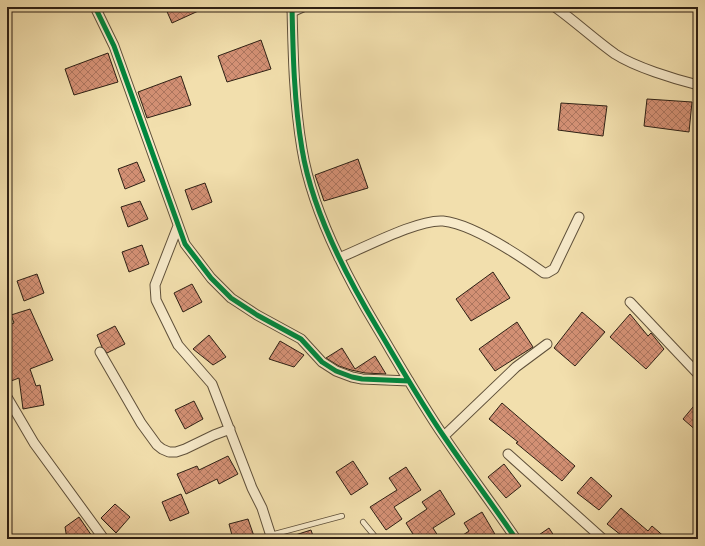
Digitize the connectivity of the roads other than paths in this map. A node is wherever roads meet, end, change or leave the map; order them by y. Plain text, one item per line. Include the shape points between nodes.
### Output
1 (95, 7) edge
2 (304, 7) edge
3 (555, 7) edge
4 (292, 9) edge
5 (698, 85) edge
6 (579, 217) dead end
7 (178, 226) junction
8 (339, 258) junction
9 (630, 302) dead end
10 (547, 344) dead end
11 (100, 352) dead end
12 (698, 374) edge
13 (409, 381) junction
14 (7, 397) edge
15 (230, 429) junction
16 (444, 436) junction
17 (508, 454) dead end
18 (342, 516) dead end
19 (362, 522) dead end
20 (272, 537) edge
21 (104, 539) edge
22 (377, 539) edge
23 (516, 539) edge
24 (603, 539) edge

1 - 7 street via 116,51
2 - 4 street
3 - 5 street via 616,54 631,62
4 - 8 street via 295,92 302,150 311,186
6 - 8 street via 554,269 547,274 480,234 442,221 412,227
7 - 13 street via 185,244 211,278 231,298 257,316 301,339 326,365 362,379
7 - 15 street via 155,285 156,300 178,345 212,384
8 - 13 street
9 - 12 street
10 - 16 street via 516,367
11 - 15 street via 141,423 162,449 176,452
13 - 16 street
14 - 21 street via 34,443
15 - 20 street
16 - 23 street
17 - 24 street
18 - 20 lane
19 - 22 lane

